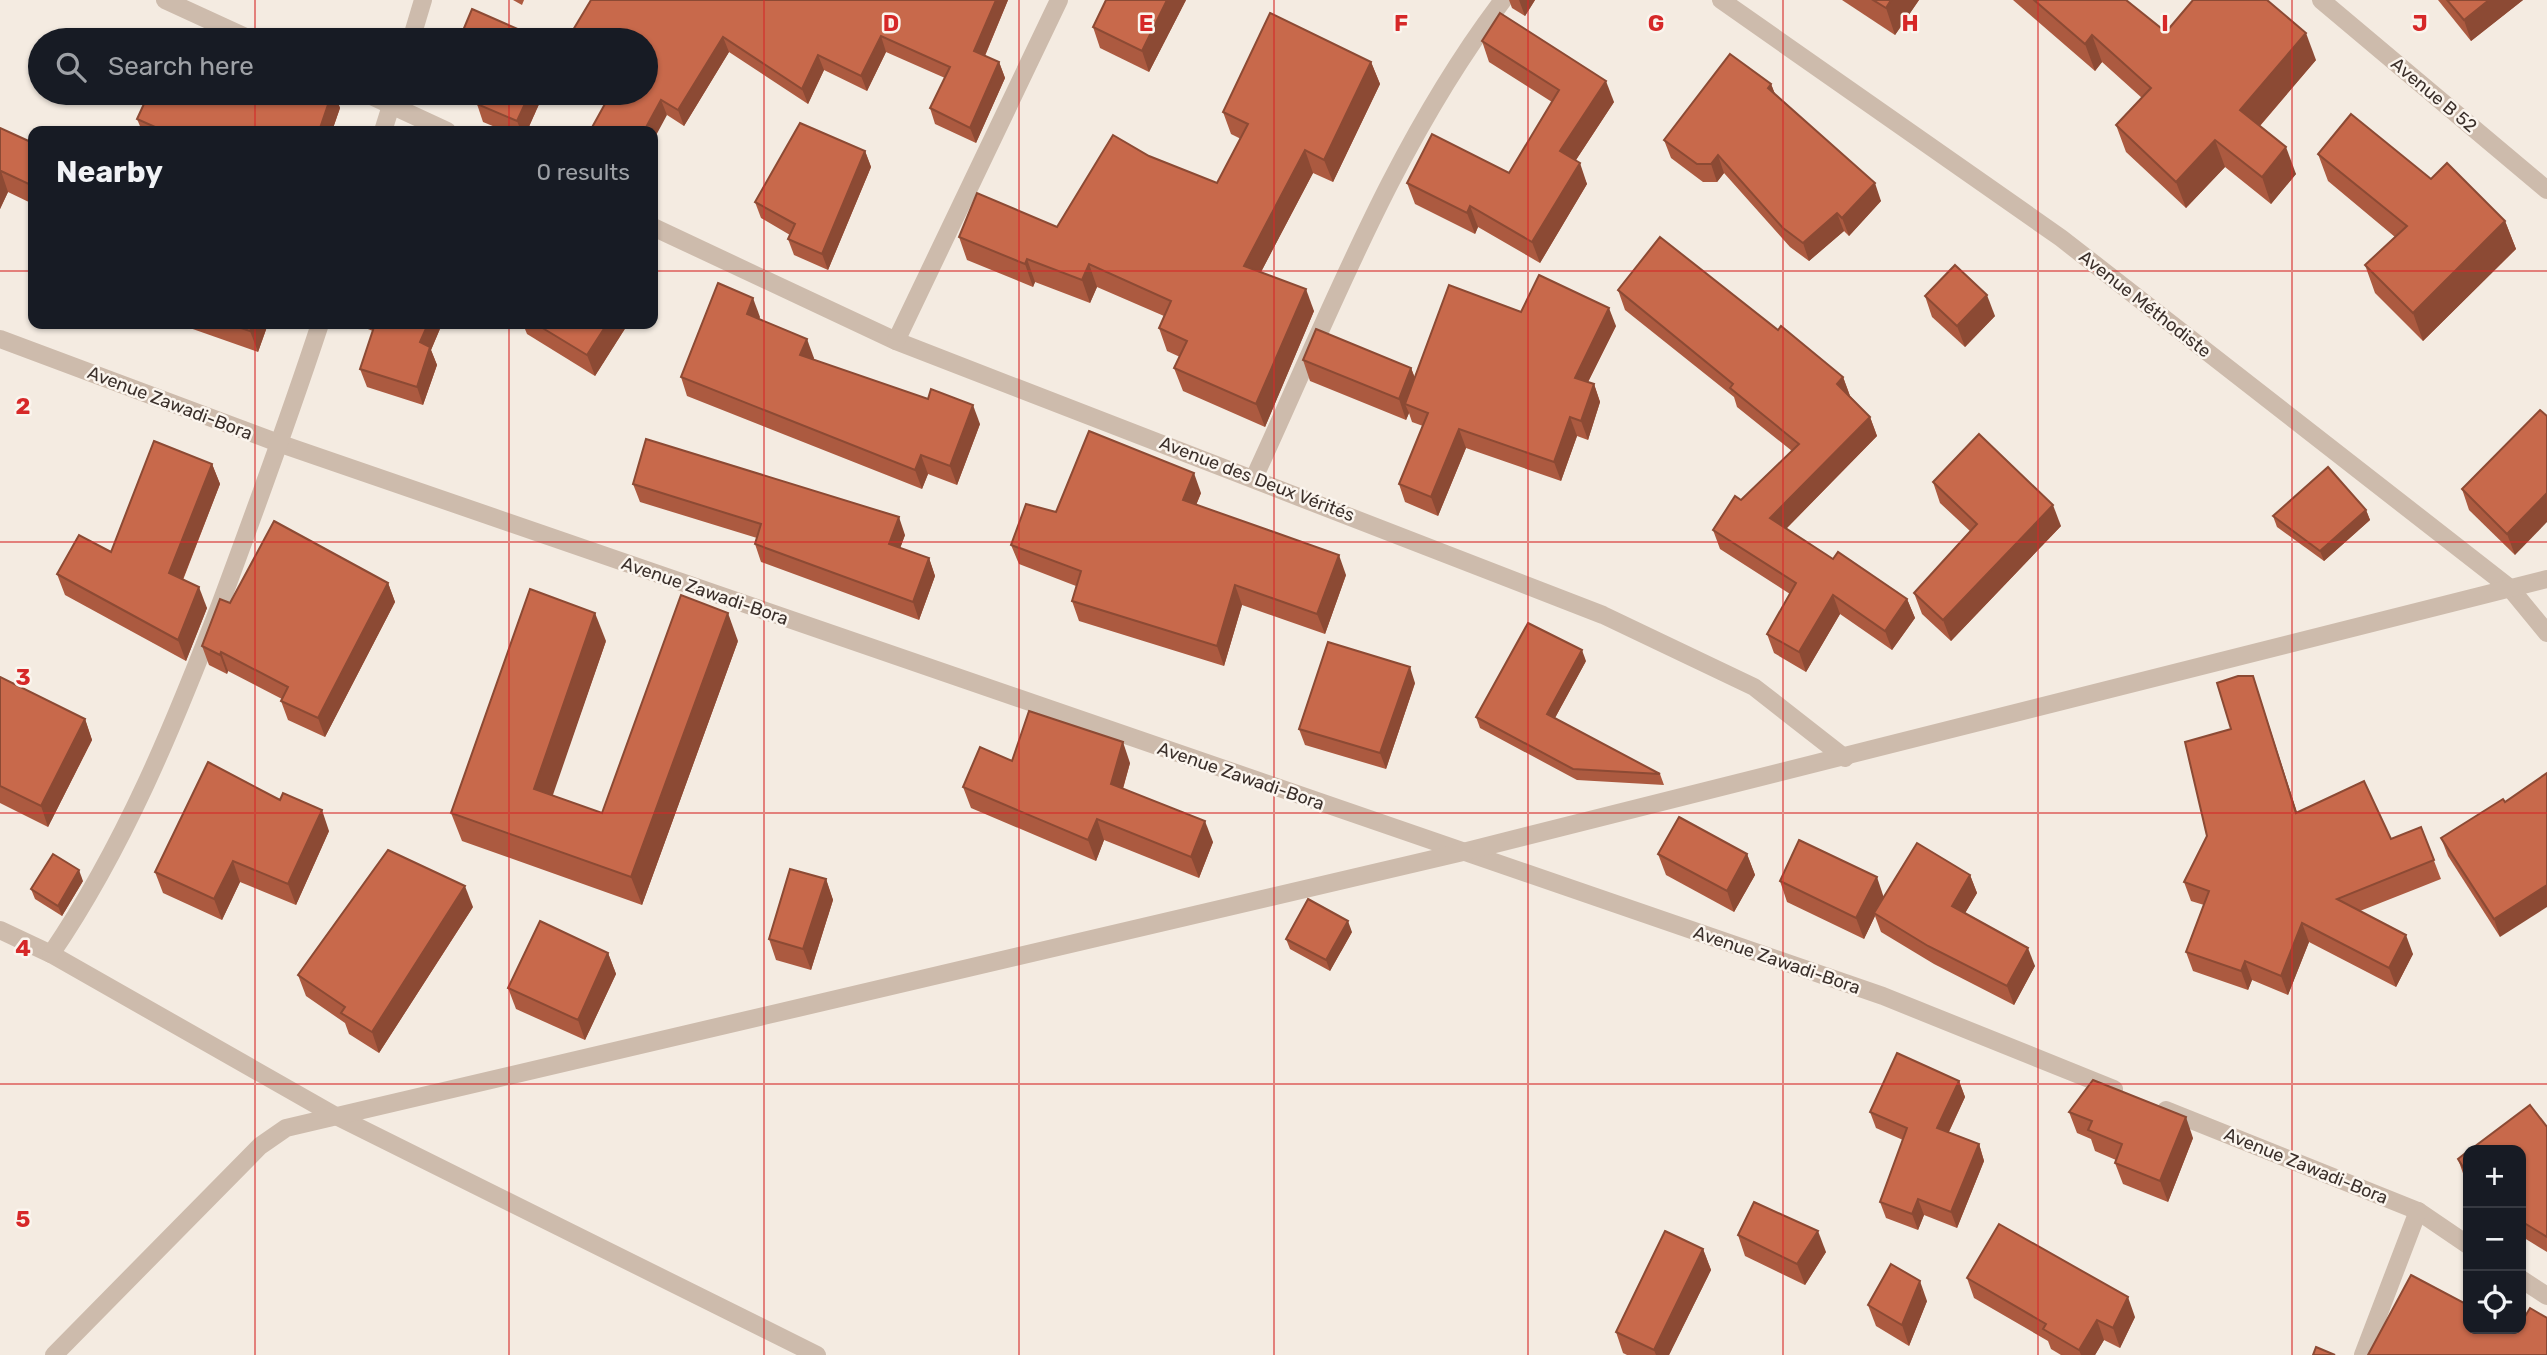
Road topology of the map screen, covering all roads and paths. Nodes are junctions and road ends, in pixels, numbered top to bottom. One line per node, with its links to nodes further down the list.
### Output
1 (165, 0): 7 (street)
2 (423, 0): 8 (street)
3 (1059, 0): 17 (street)
4 (1503, 0): 19 (street)
5 (1721, 0): 21 (street, Avenue Méthodiste)
6 (2320, 0): 13 (street, Avenue B 52)
7 (226, 28)
8 (415, 28)
9 (392, 105): 11 (street)
10 (404, 105): 12 (street)
11 (385, 126)
12 (439, 126)
13 (2547, 190)
14 (658, 229): 17 (street, Avenue des Deux Vérités)
15 (318, 329): 18 (street)
16 (0, 339): 18 (street, Avenue Zawadi-Bora)
17 (896, 341): 19 (street, Avenue des Deux Vérités)
18 (281, 444): 24 (street, Avenue Zawadi-Bora); 26 (street)
19 (1254, 478): 23 (street, Avenue des Deux Vérités)
20 (2547, 579): 21 (street)
21 (2510, 588): 22 (street, Avenue Méthodiste); 23 (street)
22 (2547, 633)
23 (1845, 758): 24 (street)
24 (1463, 852): 27 (street, Avenue Zawadi-Bora); 29 (street)
25 (0, 930): 26 (street)
26 (51, 954): 29 (street)
27 (2125, 1093)
28 (2151, 1104): 30 (street, Avenue Zawadi-Bora)
29 (334, 1115): 34 (street); 35 (street)
30 (2418, 1211): 31 (street, Avenue Zawadi-Bora); 36 (street)
31 (2463, 1242)
32 (2526, 1282): 33 (street)
33 (2547, 1296)
34 (54, 1355)
35 (817, 1355)
36 (2363, 1355)

